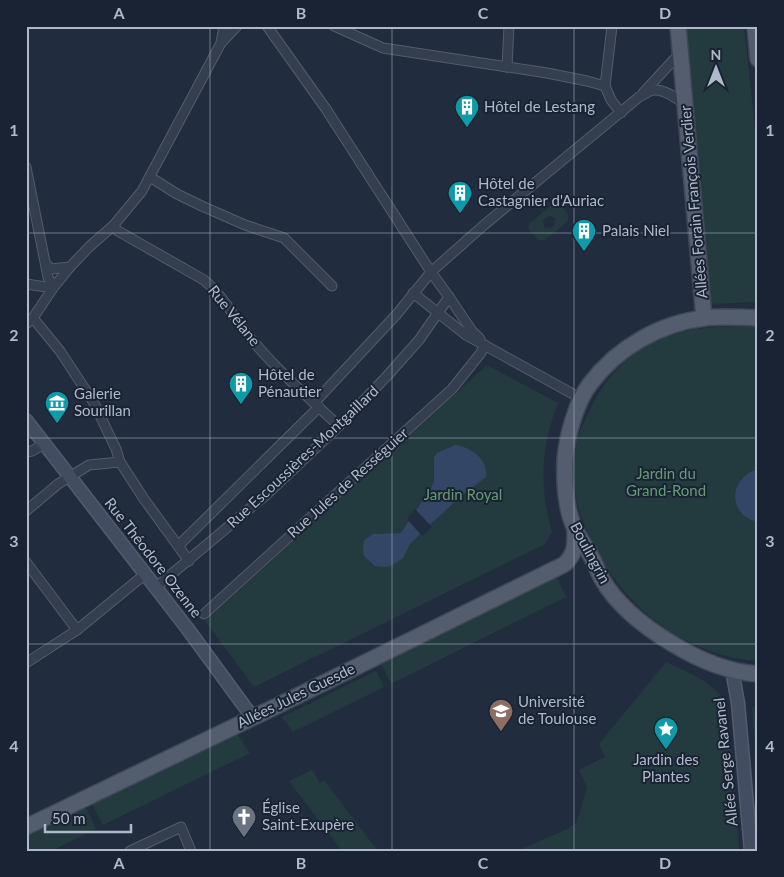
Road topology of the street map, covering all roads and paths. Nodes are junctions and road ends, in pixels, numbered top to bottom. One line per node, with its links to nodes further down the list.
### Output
1 (224, 26): 9 (street)
2 (237, 26): 9 (street)
3 (267, 26): 23 (street)
4 (334, 26): 12 (street)
5 (509, 26): 12 (street)
6 (612, 26): 13 (street)
7 (678, 26): 10 (main road, Allées Forain François Verdier)
8 (755, 26): 11 (main road)
9 (221, 43): 18 (street)
10 (680, 53): 14 (street); 15 (main road, Allées Forain François Verdier)
11 (758, 59)
12 (507, 67): 13 (street)
13 (605, 86): 16 (street)
14 (639, 97): 15 (street); 16 (street)
15 (686, 106): 30 (main road, Allées Forain François Verdier)
16 (621, 113): 23 (street)
17 (26, 166): 19 (street)
18 (150, 177): 20 (street); 25 (street)
19 (31, 214): 21 (street)
20 (113, 226): 22 (street); 35 (street, Rue Vélane)
21 (46, 264): 22 (street); 26 (street)
22 (70, 267): 26 (street)
23 (431, 272): 27 (street); 28 (street)
24 (26, 284): 26 (street)
25 (332, 286)
26 (53, 288): 32 (street)
27 (414, 292): 29 (street); 35 (street)
28 (449, 297): 29 (street, Rue Escoussières-Montgaillard); 33 (street)
29 (437, 313): 33 (street); 37 (street, Rue Escoussières-Montgaillard)
30 (704, 318): 31 (main road, Boulingrin); 34 (main road, Boulingrin)
31 (758, 318)
32 (30, 321): 40 (street)
33 (485, 345): 34 (street); 51 (street, Rue Jules de Rességuier)
34 (582, 399): 43 (main road, Boulingrin)
35 (316, 405): 37 (street, Rue Vélane); 44 (street)
36 (26, 420): 38 (street, Rue Théodore Ozenne)
37 (339, 426): 45 (street, Rue Escoussières-Montgaillard)
38 (44, 444): 39 (street); 41 (street, Rue Théodore Ozenne)
39 (26, 452)
40 (120, 462): 41 (street); 44 (street)
41 (69, 476): 42 (street); 48 (street, Rue Théodore Ozenne)
42 (26, 511)
43 (575, 530): 47 (main road); 49 (main road, Boulingrin)
44 (178, 546): 45 (street)
45 (190, 561): 50 (street, Rue Escoussières-Montgaillard)
46 (26, 562): 52 (street)
47 (565, 564): 49 (main road); 56 (main road, Allées Jules Guesde)
48 (144, 575): 50 (street, Rue Théodore Ozenne); 52 (street)
49 (601, 577): 54 (main road, Boulingrin)
50 (156, 588): 56 (street, Rue Théodore Ozenne)
51 (204, 614)
52 (77, 630): 53 (street)
53 (26, 663)
54 (732, 670): 55 (main road, Boulingrin); 60 (street, Allée Serge Ravanel)
55 (758, 674)
56 (253, 718): 57 (main road, Allées Jules Guesde)
57 (26, 827)
58 (130, 851): 59 (street)
59 (191, 851)
60 (751, 851)

